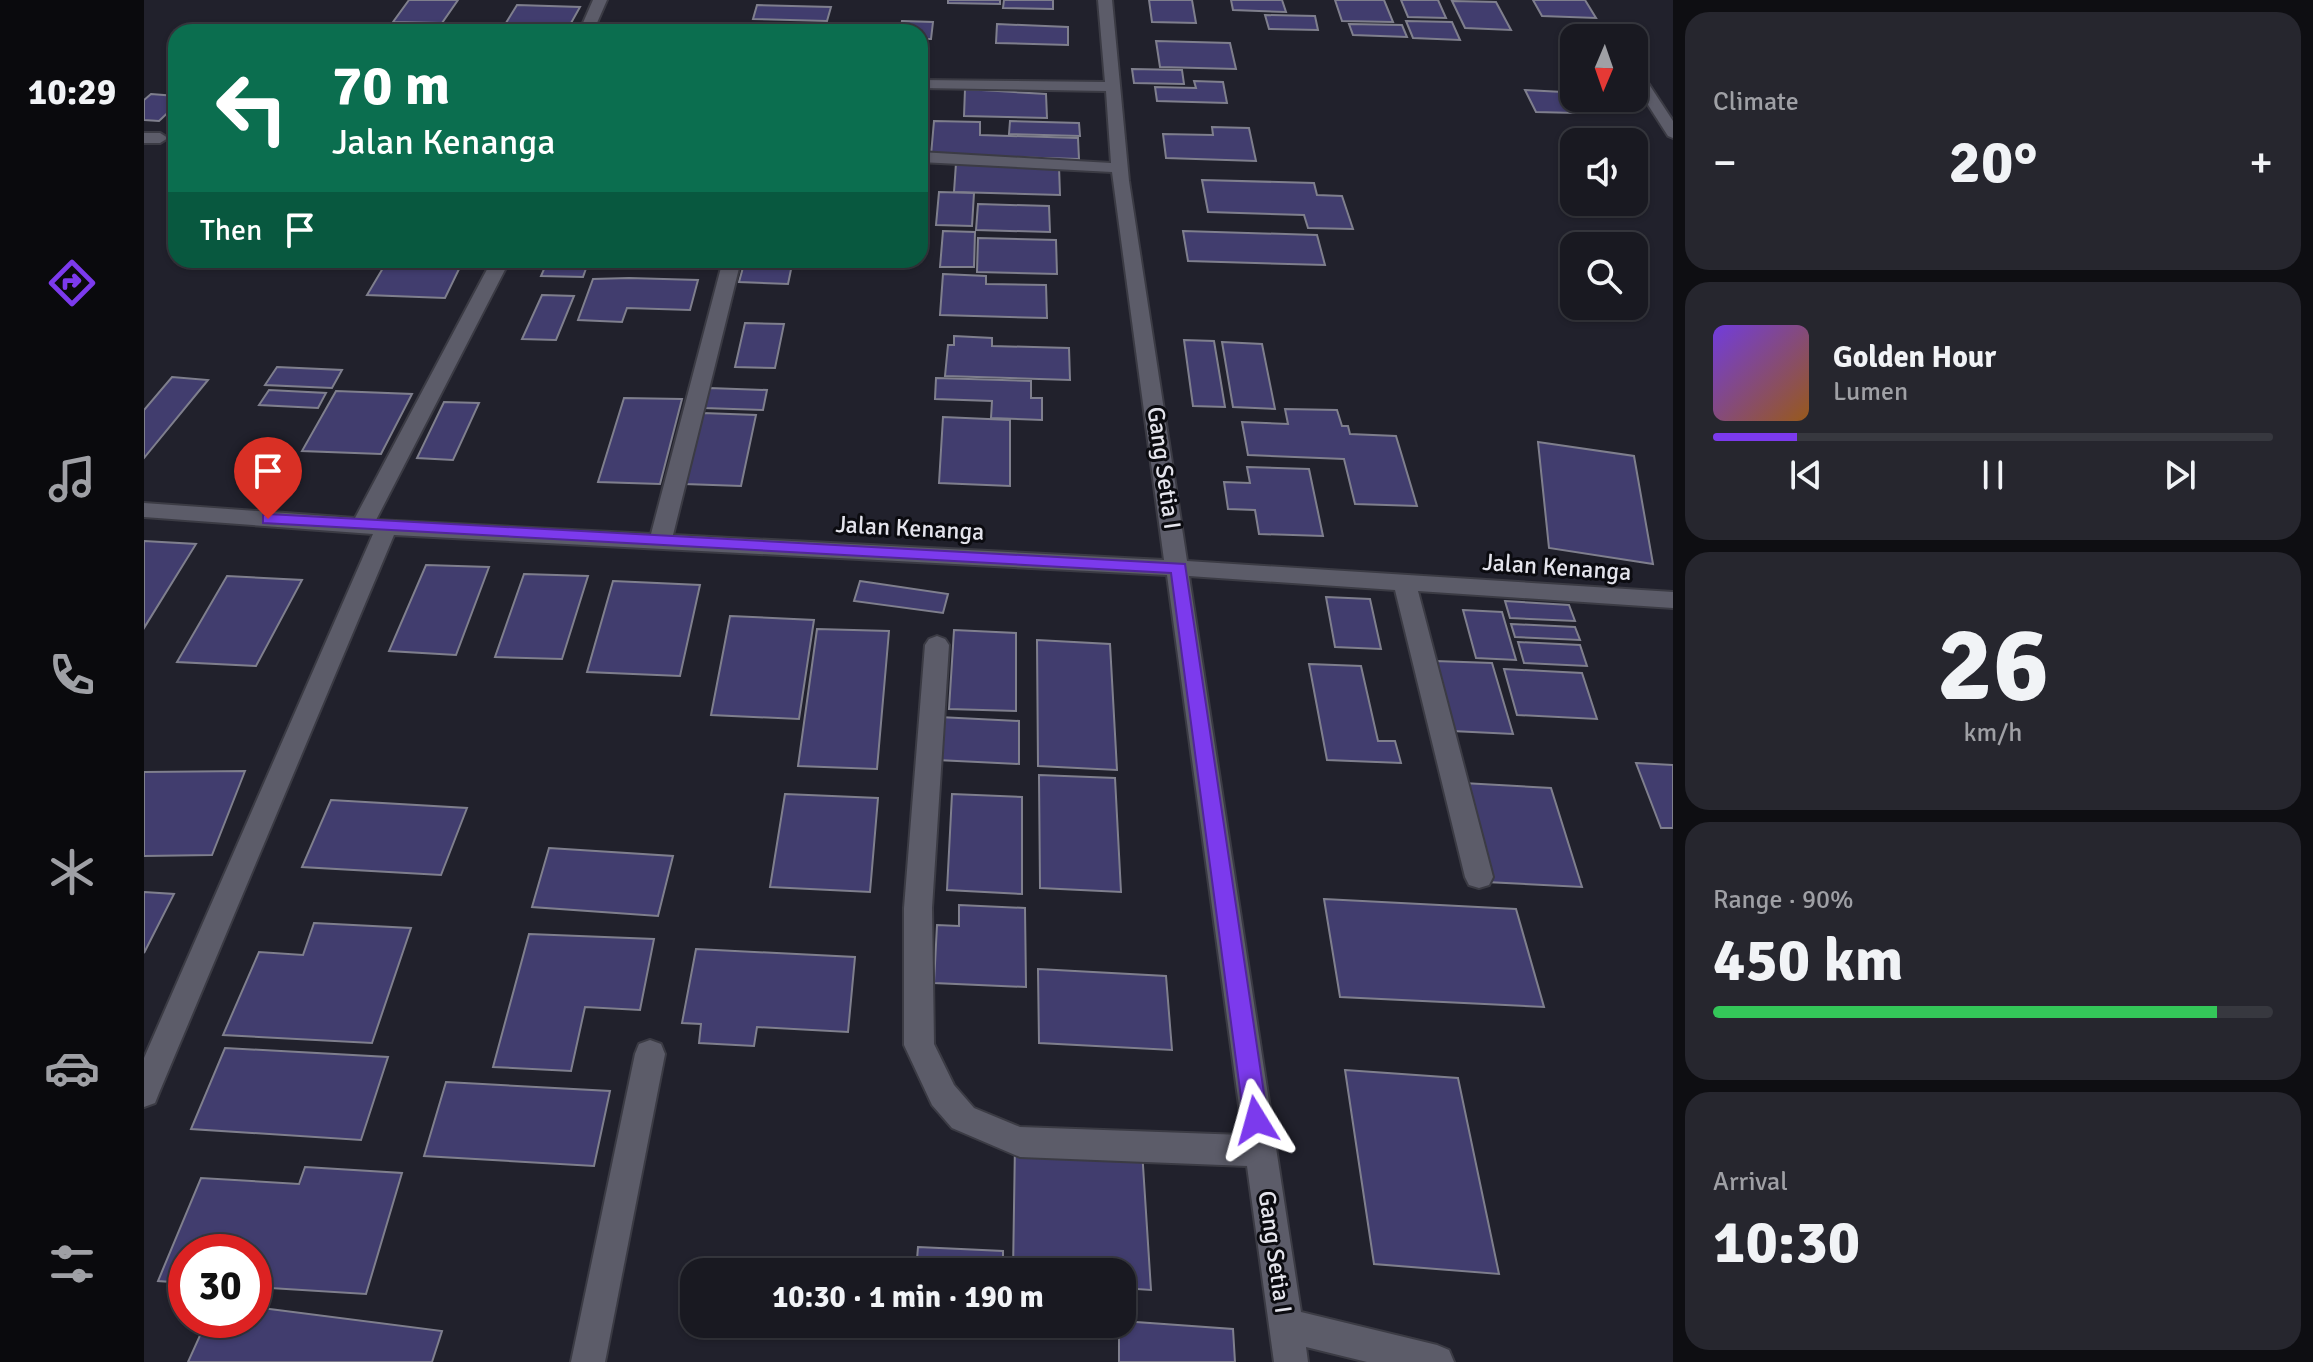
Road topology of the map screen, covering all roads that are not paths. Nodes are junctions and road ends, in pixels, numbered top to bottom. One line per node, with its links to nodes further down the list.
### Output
1 (600, 0): 3 (street)
2 (1105, 0): 5 (street, Gang Setia I)
3 (590, 24)
4 (928, 84): 5 (street)
5 (1115, 87): 9 (street, Gang Setia I)
6 (1648, 94): 7 (street)
7 (1673, 133)
8 (928, 157): 9 (street)
9 (1120, 168): 15 (street, Gang Setia I)
10 (497, 268): 13 (street)
11 (730, 268): 14 (street)
12 (144, 510): 13 (street, Jalan Kenanga)
13 (374, 527): 14 (street, Jalan Kenanga); 21 (street)
14 (660, 542): 15 (street, Jalan Kenanga)
15 (1179, 568): 16 (street, Jalan Kenanga); 22 (street, Gang Setia I)
16 (1405, 583): 17 (street, Jalan Kenanga); 19 (street)
17 (1673, 600)
18 (937, 645): 22 (street)
19 (1479, 877)
20 (650, 1054): 24 (street)
21 (144, 1093)
22 (1260, 1151): 23 (street, Gang Setia I)
23 (1286, 1325): 25 (street, Gang Setia I); 26 (street)
24 (588, 1362)
25 (1291, 1362)
26 (1437, 1362)

